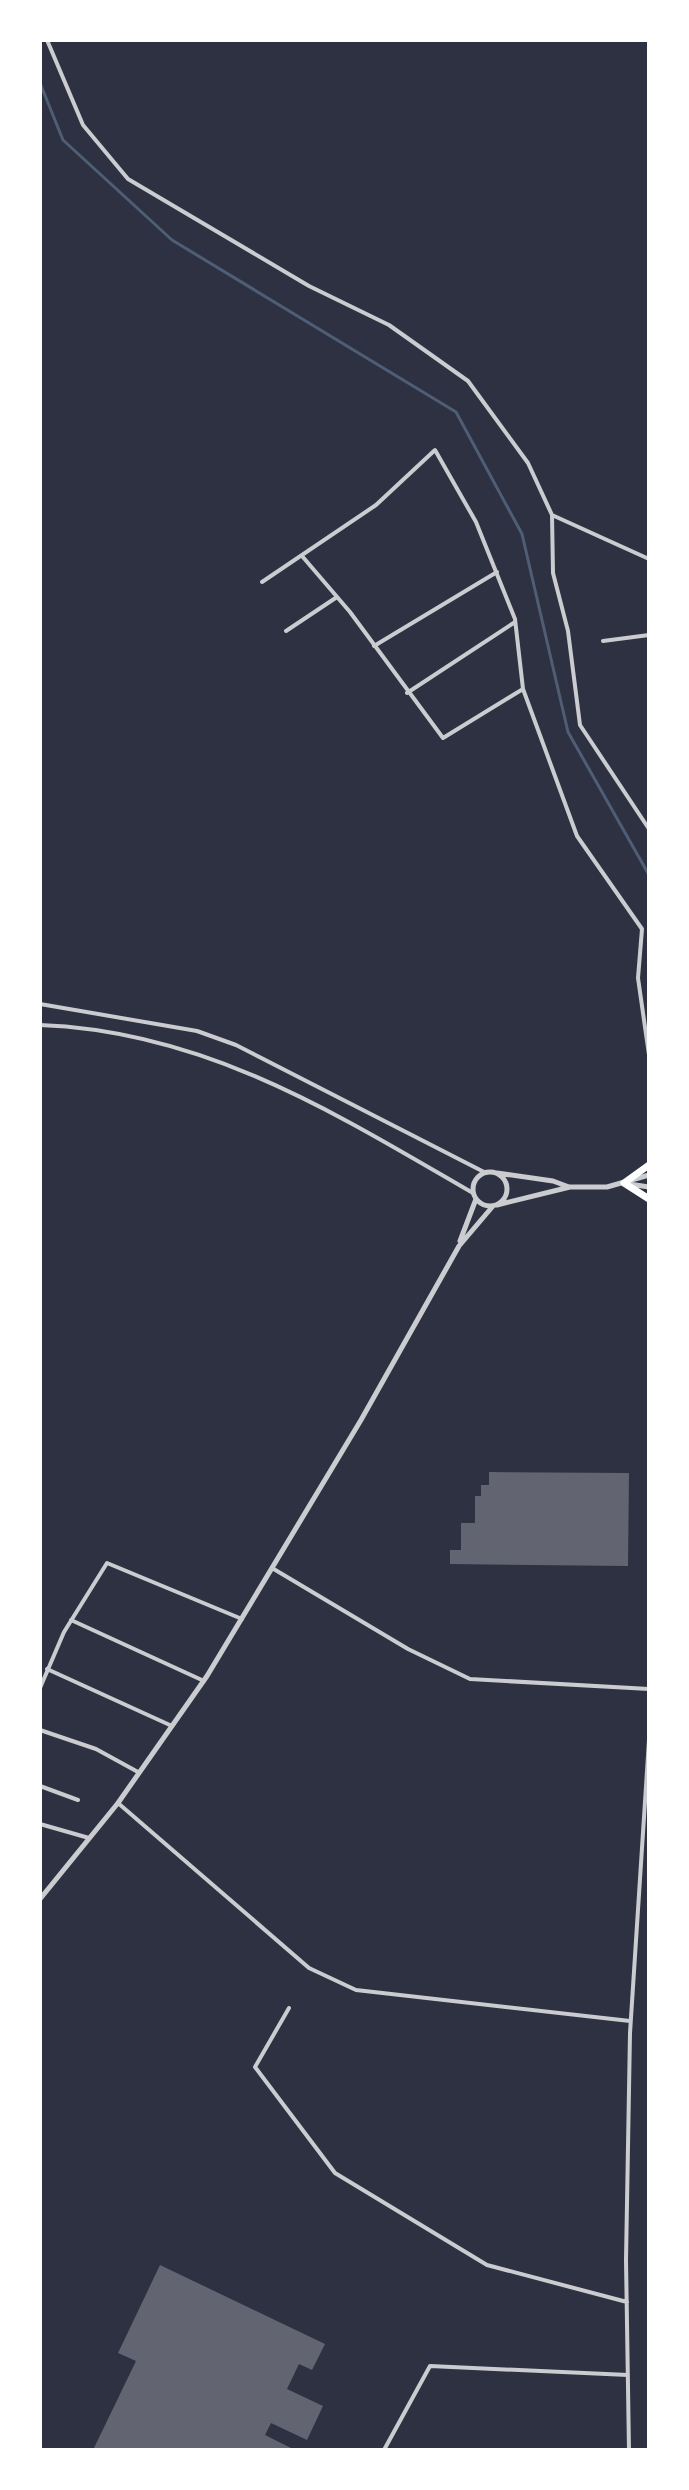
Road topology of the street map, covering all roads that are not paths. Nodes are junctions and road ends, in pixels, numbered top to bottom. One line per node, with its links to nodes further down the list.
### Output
1 (47, 40): 2 (street)
2 (552, 515): 4 (street); 15 (street)
3 (302, 556): 5 (street); 6 (street); 7 (street)
4 (649, 559)
5 (497, 572): 8 (street); 12 (street)
6 (262, 582)
7 (337, 597): 9 (street); 12 (street)
8 (516, 621): 13 (street); 14 (street)
9 (286, 631)
10 (649, 635): 11 (street)
11 (603, 641)
12 (374, 646): 14 (street)
13 (523, 689): 14 (street); 18 (street)
14 (407, 693)
15 (649, 829)
16 (40, 1004): 20 (street)
17 (40, 1025): 26 (street)
18 (649, 1055)
19 (649, 1165): 23 (highway)
20 (486, 1173): 21 (street); 26 (street)
21 (495, 1173): 24 (street); 28 (street)
22 (649, 1175): 23 (street)
23 (624, 1183): 24 (street); 25 (street); 27 (highway)
24 (570, 1187): 28 (street)
25 (649, 1187)
26 (475, 1196): 28 (street); 29 (street)
27 (649, 1199)
28 (495, 1205): 29 (street)
29 (459, 1246): 30 (street)
30 (272, 1568): 31 (street); 36 (street)
31 (242, 1619): 32 (street); 34 (street)
32 (71, 1620): 33 (street); 34 (street)
33 (47, 1669): 35 (street); 37 (street)
34 (204, 1681): 37 (street)
35 (40, 1688)
36 (649, 1689)
37 (172, 1726): 40 (street)
38 (40, 1730): 40 (street)
39 (649, 1740): 48 (street)
40 (138, 1772): 43 (street)
41 (40, 1786): 42 (street)
42 (78, 1800)
43 (118, 1803): 45 (street); 48 (street)
44 (40, 1824): 45 (street)
45 (89, 1838): 46 (street)
46 (40, 1899)
47 (289, 2008): 49 (street)
48 (630, 2021): 49 (street)
49 (627, 2302): 50 (street)
50 (628, 2375): 51 (street); 52 (street)
51 (384, 2450)
52 (629, 2450)

